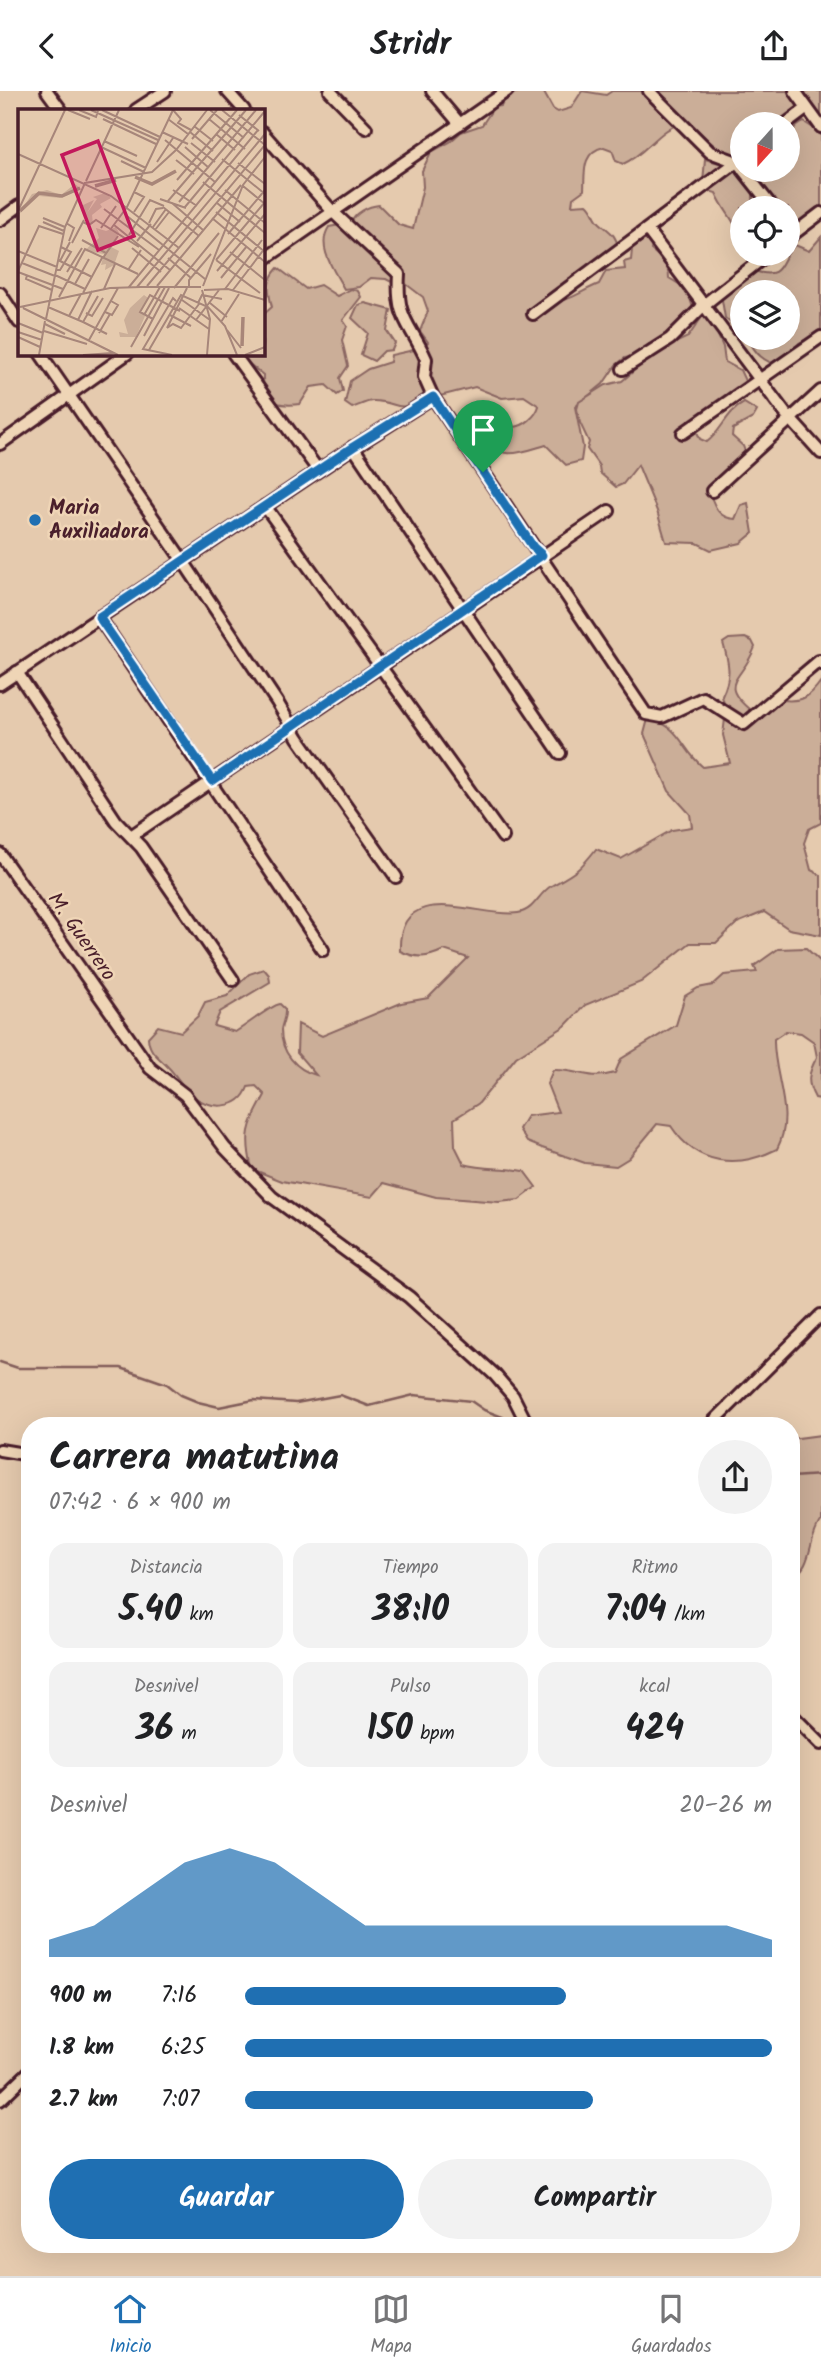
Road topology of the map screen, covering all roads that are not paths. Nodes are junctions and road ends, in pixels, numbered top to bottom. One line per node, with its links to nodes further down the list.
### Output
1 (47, 91): 9 (street)
2 (166, 91): 10 (street)
3 (227, 91): 11 (street)
4 (330, 91): 16 (street)
5 (432, 91): 14 (street)
6 (508, 91): 14 (street)
7 (649, 91): 18 (street)
8 (795, 91): 12 (street)
9 (60, 109)
10 (138, 109)
11 (243, 109)
12 (806, 109): 13 (street); 15 (street)
13 (800, 114)
14 (460, 124): 21 (street)
15 (821, 127)
16 (366, 128)
17 (264, 134): 21 (street)
18 (730, 160)
19 (730, 173): 25 (street)
20 (18, 207): 23 (street)
21 (333, 212): 26 (street); 40 (street)
22 (821, 213): 24 (street)
23 (0, 220)
24 (800, 226)
25 (648, 231): 29 (street); 30 (street)
26 (264, 260)
27 (753, 266): 29 (street)
28 (0, 293): 31 (street)
29 (705, 304): 36 (street); 37 (street)
30 (533, 314)
31 (18, 320)
32 (821, 337): 37 (street)
33 (41, 355): 39 (street)
34 (125, 355): 39 (street)
35 (234, 355): 46 (street)
36 (623, 369)
37 (762, 379): 41 (street); 42 (street)
38 (821, 391): 41 (street)
39 (68, 395): 43 (street); 51 (street)
40 (433, 397): 44 (street); 50 (street)
41 (790, 418): 45 (street); 47 (street)
42 (683, 433)
43 (0, 444)
44 (353, 447): 46 (street); 52 (street)
45 (821, 453)
46 (318, 470): 48 (street)
47 (712, 491)
48 (265, 506): 51 (street); 55 (street)
49 (609, 511): 50 (street)
50 (542, 555): 52 (street); 54 (street)
51 (183, 561): 53 (street); 58 (street)
52 (463, 609): 55 (street); 59 (street)
53 (99, 617): 56 (street); 60 (street)
54 (820, 661)
55 (380, 666): 58 (street); 62 (street)
56 (17, 672): 57 (street); 61 (street)
57 (0, 684)
58 (291, 727): 60 (street); 66 (street)
59 (560, 753)
60 (212, 781): 61 (street); 67 (street)
61 (131, 836): 68 (street)
62 (503, 837)
63 (0, 854): 64 (street, M. Guerrero)
64 (9, 867): 65 (street); 70 (street, M. Guerrero)
65 (0, 875)
66 (396, 877)
67 (323, 950)
68 (233, 979)
69 (821, 1315): 71 (street)
70 (524, 1417)
71 (718, 1417)
72 (0, 1450): 73 (street)
73 (21, 1454)
74 (800, 1723): 75 (street)
75 (821, 1744)
76 (21, 2080): 77 (street)
77 (0, 2100)

